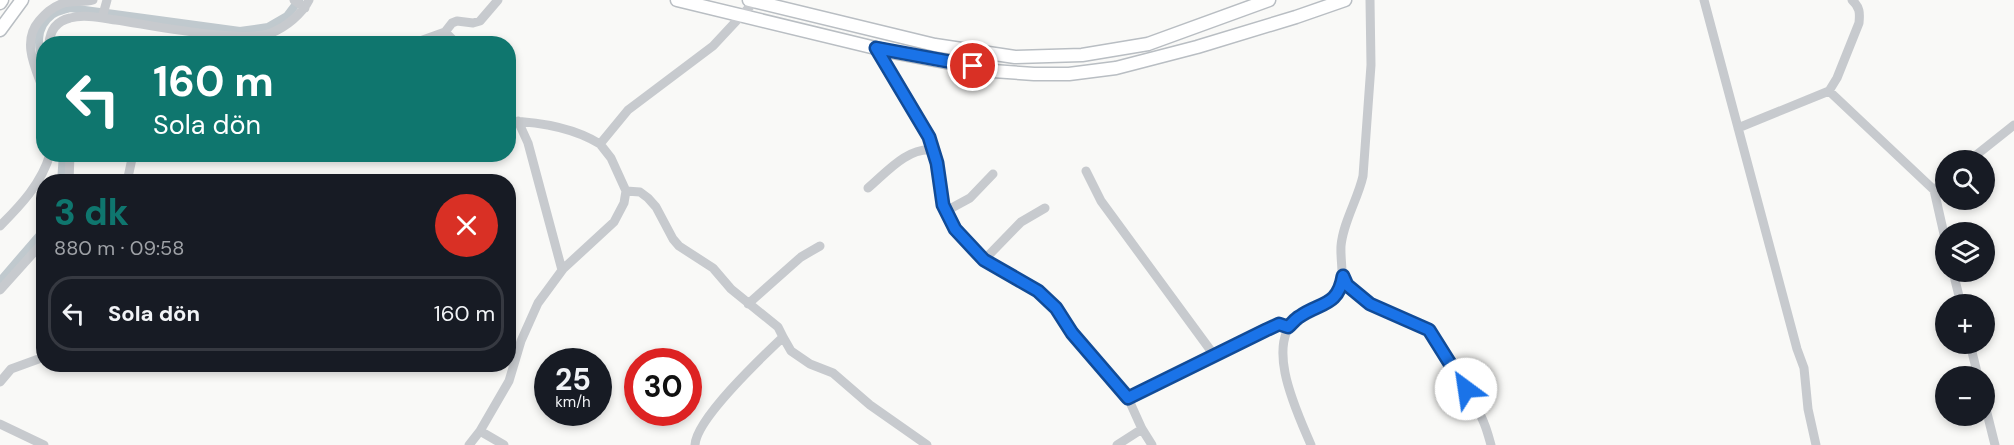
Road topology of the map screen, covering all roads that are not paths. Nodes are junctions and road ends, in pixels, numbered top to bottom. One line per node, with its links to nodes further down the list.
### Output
1 (22, 0): 15 (main road)
2 (93, 0): 21 (street)
3 (498, 0): 16 (street)
4 (677, 0): 14 (main road)
5 (1269, 0): 11 (main road)
6 (1345, 0): 20 (main road)
7 (1371, 0): 44 (street)
8 (1704, 0): 26 (street)
9 (1852, 0): 22 (street)
10 (752, 1): 11 (main road); 14 (street)
11 (775, 2)
12 (301, 3): 13 (street)
13 (103, 10): 17 (street)
14 (743, 15): 20 (main road); 27 (street)
15 (0, 30)
16 (445, 32): 18 (street); 19 (street)
17 (50, 36)
18 (434, 36)
19 (449, 36)
20 (876, 48): 28 (street)
21 (36, 67)
22 (1829, 91): 26 (street); 35 (street)
23 (516, 122): 27 (street)
24 (516, 125): 43 (street)
25 (2014, 125): 29 (street)
26 (1738, 128): 68 (street)
27 (600, 144): 34 (street)
28 (933, 150): 33 (street); 37 (street)
29 (1983, 150)
30 (1086, 171): 49 (street)
31 (993, 174): 37 (street)
32 (36, 182): 39 (street)
33 (868, 188)
34 (626, 190): 43 (street); 46 (street)
35 (1934, 190): 38 (street)
36 (1045, 208): 42 (street)
37 (946, 211): 42 (street)
38 (1941, 222)
39 (0, 226)
40 (820, 246): 46 (street)
41 (36, 250): 45 (street)
42 (984, 260): 54 (street)
43 (562, 270): 50 (street)
44 (1343, 276): 47 (street); 67 (street)
45 (0, 290)
46 (748, 304): 48 (street)
47 (1288, 327): 49 (street); 66 (street)
48 (783, 337): 62 (street); 63 (street)
49 (1214, 355): 54 (street)
50 (516, 358)
51 (36, 360): 53 (street)
52 (512, 372): 58 (street)
53 (0, 382)
54 (1128, 398): 57 (street)
55 (0, 424): 59 (street)
56 (1990, 426): 69 (street)
57 (1142, 429): 64 (street); 65 (street)
58 (480, 431): 60 (street); 61 (street)
59 (44, 445)
60 (469, 445)
61 (504, 445)
62 (695, 445)
63 (927, 445)
64 (1117, 445)
65 (1152, 445)
66 (1311, 445)
67 (1491, 445)
68 (1816, 445)
69 (1995, 445)

